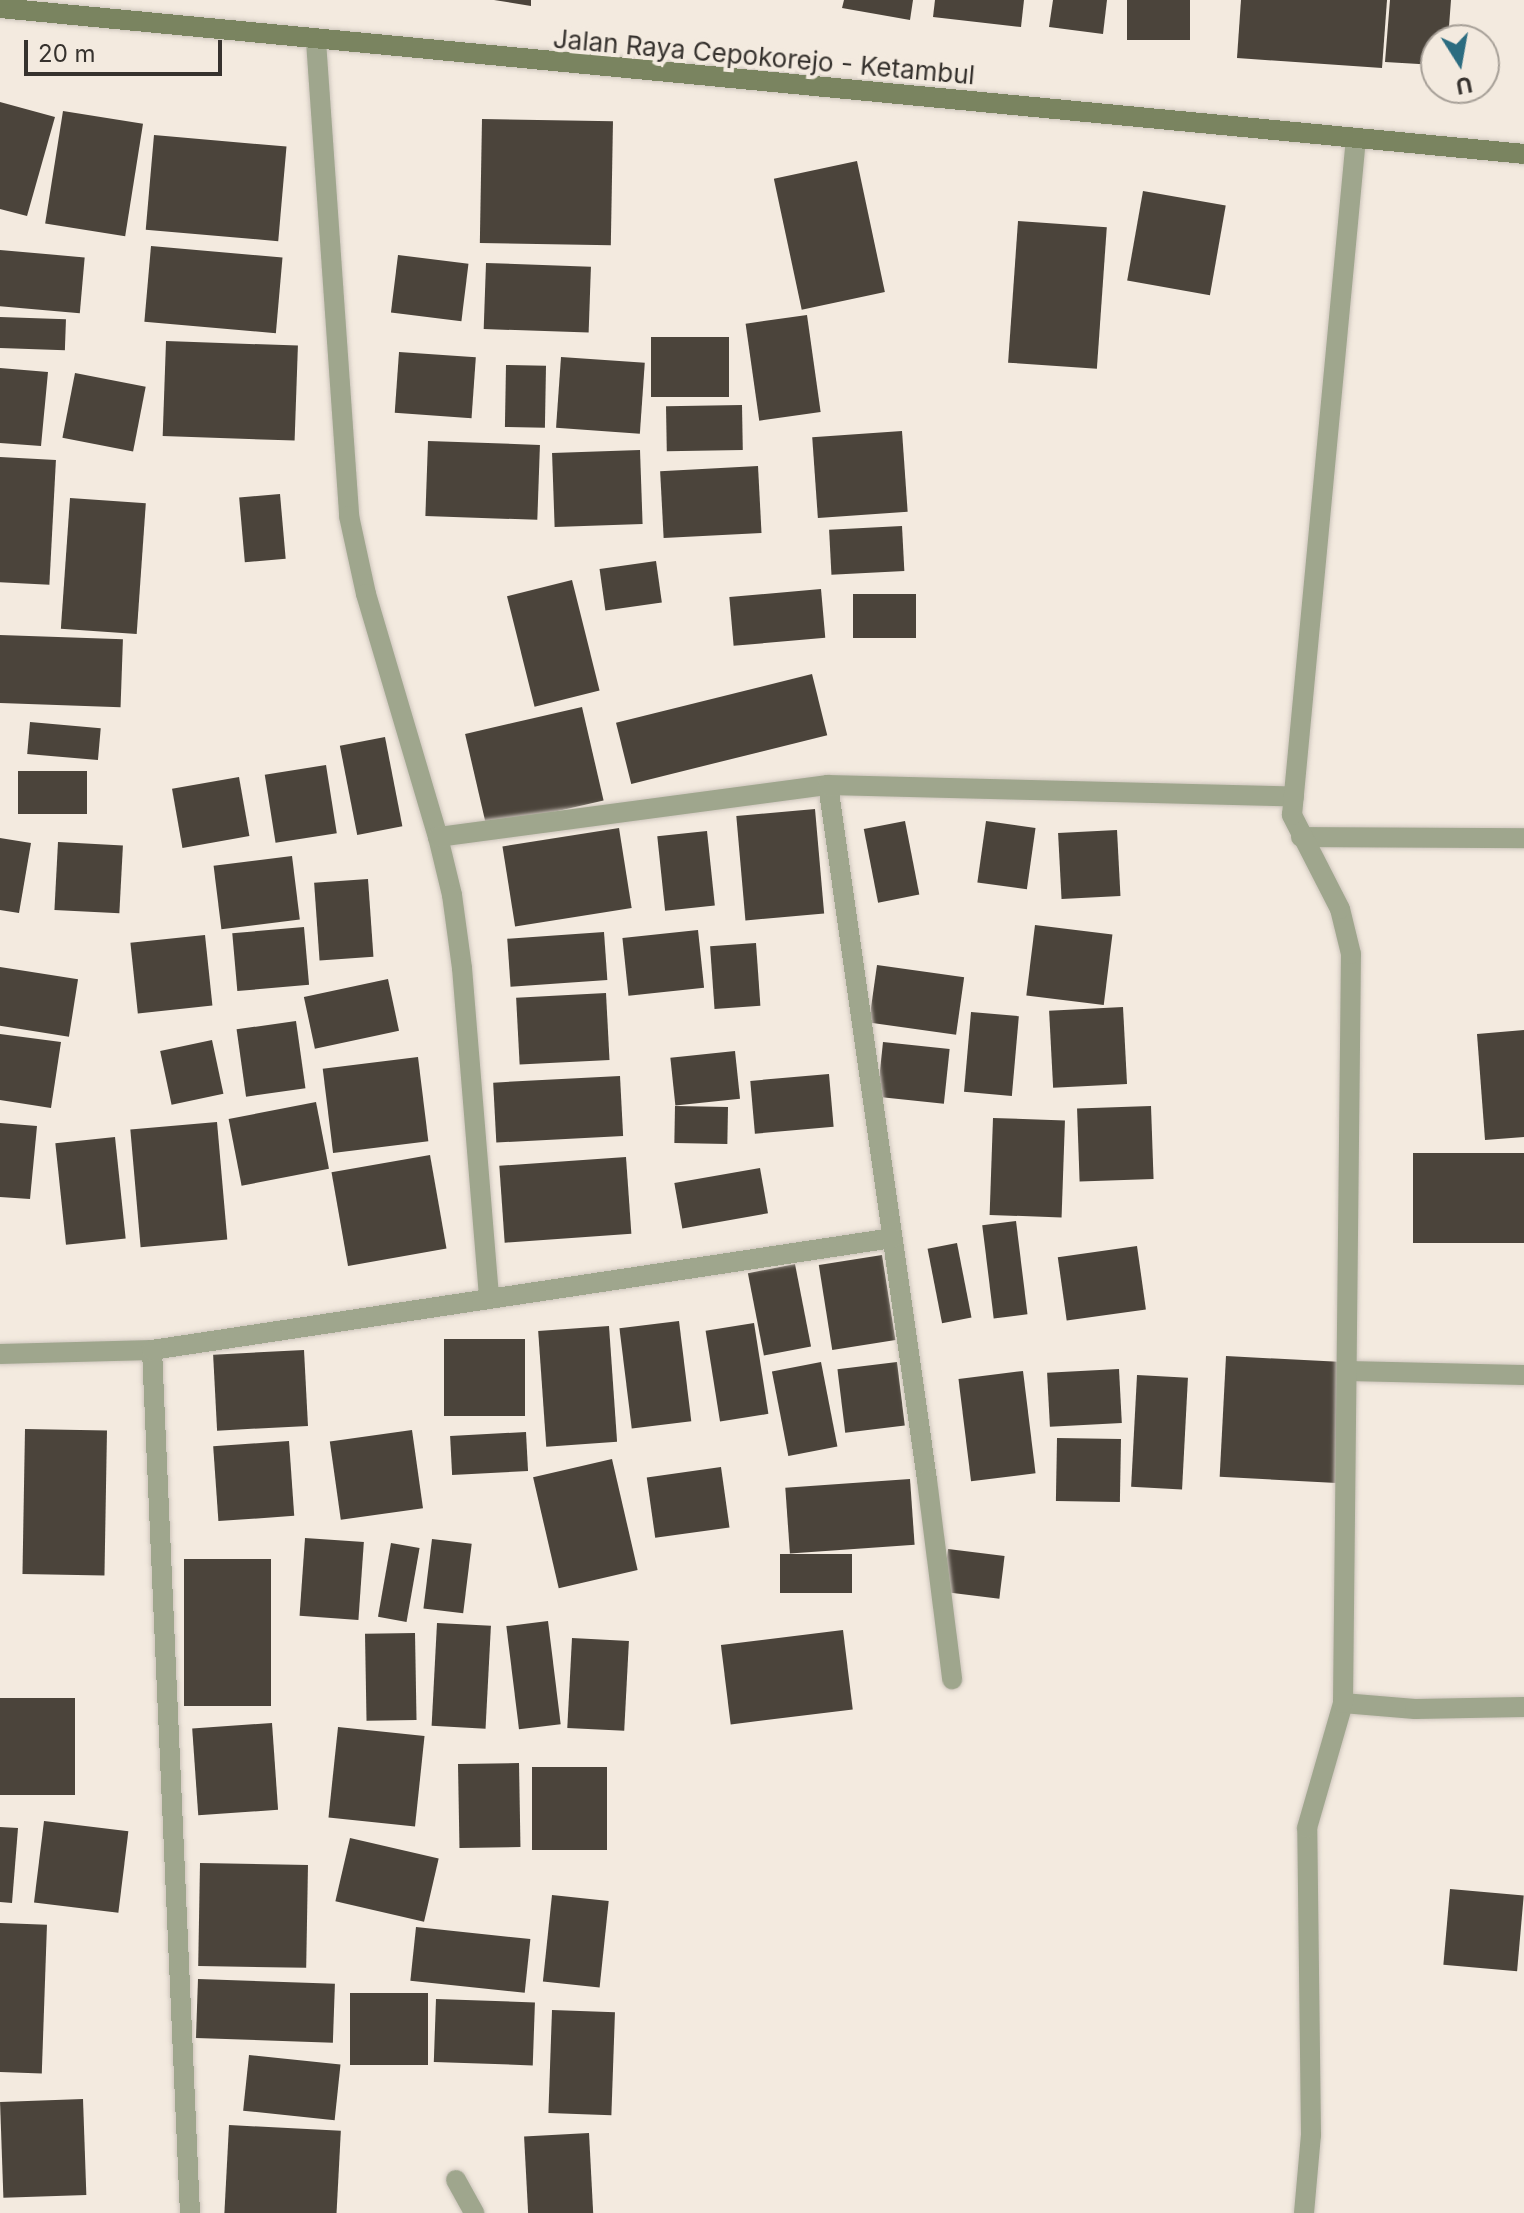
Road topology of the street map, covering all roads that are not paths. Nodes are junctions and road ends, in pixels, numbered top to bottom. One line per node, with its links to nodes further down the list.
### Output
1 (0, 8): 2 (street, Jalan Raya Cepokorejo - Ketambul)
2 (316, 41): 3 (street, Jalan Raya Cepokorejo - Ketambul); 7 (street)
3 (1356, 138): 4 (street, Jalan Raya Cepokorejo - Ketambul); 6 (street)
4 (1524, 154)
5 (828, 785): 6 (street); 7 (street); 10 (street)
6 (1294, 796): 8 (street)
7 (438, 837): 11 (street)
8 (1301, 837): 9 (street); 14 (street)
9 (1524, 838)
10 (893, 1238): 11 (street); 16 (street)
11 (489, 1298): 12 (street)
12 (152, 1350): 13 (street); 20 (street)
13 (0, 1354)
14 (1347, 1371): 15 (street); 17 (street)
15 (1524, 1375)
16 (952, 1679)
17 (1343, 1703): 18 (street); 22 (street)
18 (1524, 1707)
19 (456, 2180): 21 (street)
20 (190, 2213)
21 (474, 2213)
22 (1304, 2213)

